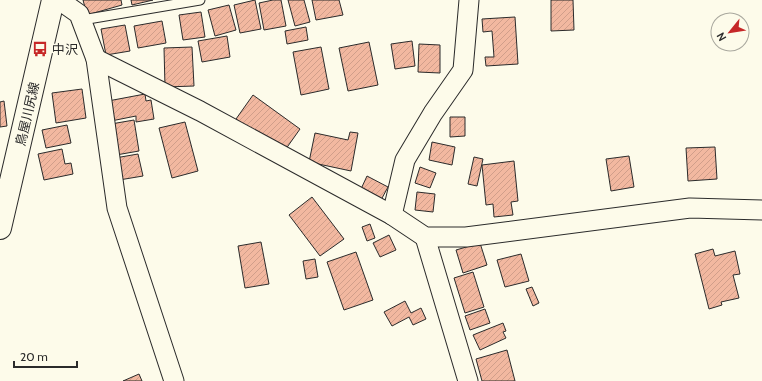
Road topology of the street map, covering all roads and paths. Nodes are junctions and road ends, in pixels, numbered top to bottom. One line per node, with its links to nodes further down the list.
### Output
1 (53, 0): 9 (main road, 鳥屋川尻線)
2 (59, 0): 5 (street)
3 (200, 0): 5 (lane)
4 (469, 0): 8 (street)
5 (82, 20): 6 (street)
6 (96, 60): 8 (street); 11 (street)
7 (762, 210): 10 (street)
8 (392, 215): 10 (street)
9 (0, 228)
10 (425, 237): 12 (street)
11 (174, 381)
12 (468, 381)

